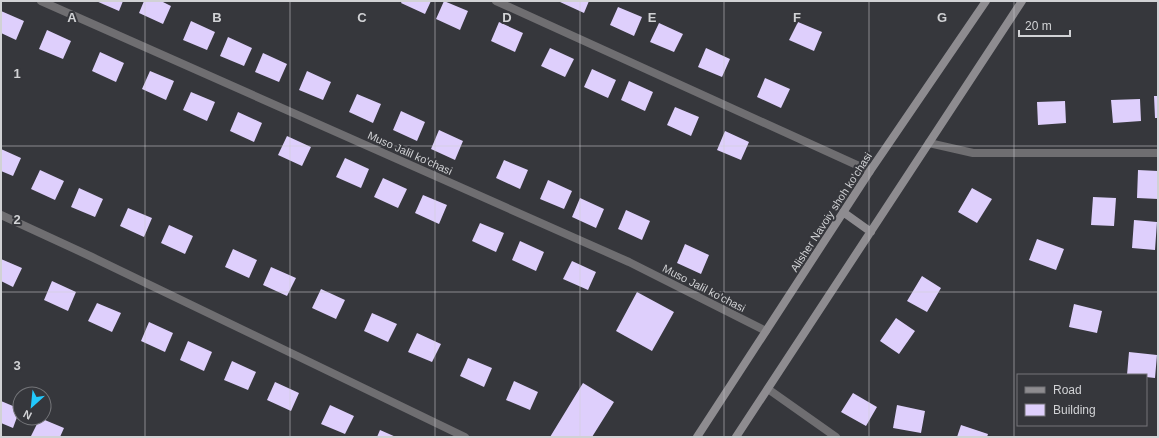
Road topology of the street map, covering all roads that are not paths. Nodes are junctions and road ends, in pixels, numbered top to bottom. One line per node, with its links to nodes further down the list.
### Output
1 (41, 1): 11 (street, Muso Jalil ko'chasi)
2 (496, 1): 7 (street)
3 (986, 1): 7 (main road, Alisher Navoiy shoh ko'chasi)
4 (1022, 1): 5 (main road)
5 (929, 143): 6 (street); 10 (main road)
6 (1158, 153)
7 (870, 171): 8 (main road, Alisher Navoiy shoh ko'chasi)
8 (843, 212): 10 (main road); 11 (main road, Alisher Navoiy shoh ko'chasi)
9 (1, 216): 13 (street)
10 (871, 232): 12 (main road)
11 (766, 331): 14 (main road, Alisher Navoiy shoh ko'chasi)
12 (768, 389): 15 (main road); 16 (street)
13 (465, 437)
14 (697, 437)
15 (736, 437)
16 (836, 437)

